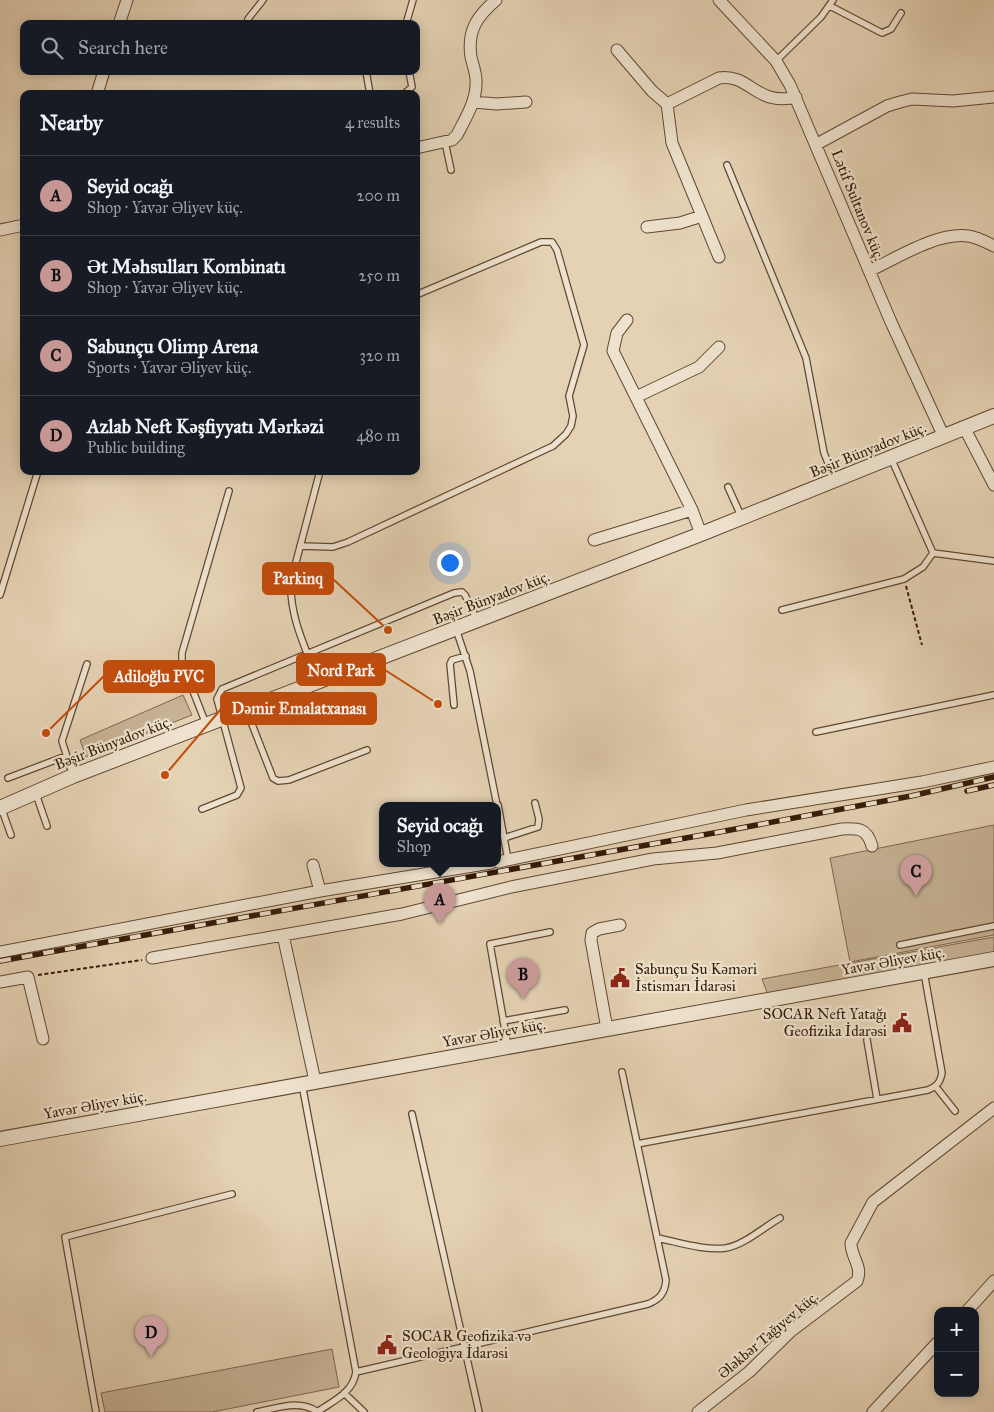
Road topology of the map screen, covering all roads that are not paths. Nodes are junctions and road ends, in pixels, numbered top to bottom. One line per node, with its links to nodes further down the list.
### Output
1 (127, 0): 8 (street)
2 (263, 0): 9 (lane)
3 (413, 0): 10 (lane)
4 (496, 0): 21 (street)
5 (719, 0): 12 (street, Lətif Sultanov küç.)
6 (831, 3): 7 (lane); 12 (lane)
7 (901, 13)
8 (120, 20)
9 (248, 20)
10 (407, 20)
11 (617, 50): 23 (street)
12 (776, 61): 19 (street, Lətif Sultanov küç.)
13 (103, 75): 16 (street)
14 (367, 75): 17 (lane)
15 (410, 75): 18 (lane)
16 (98, 90)
17 (369, 90)
18 (410, 90)
19 (796, 97): 23 (street); 25 (street, Lətif Sultanov küç.)
20 (994, 97): 25 (street)
21 (473, 102): 22 (street); 24 (street)
22 (526, 102)
23 (667, 104): 29 (street)
24 (445, 142): 26 (street); 28 (lane)
25 (817, 144): 35 (street, Lətif Sultanov küç.)
26 (420, 147)
27 (727, 165): 46 (lane)
28 (451, 170)
29 (702, 216): 31 (street); 34 (street)
30 (20, 227): 32 (street)
31 (647, 227)
32 (0, 230)
33 (994, 246): 35 (street)
34 (719, 257)
35 (869, 271): 42 (street, Lətif Sultanov küç.)
36 (420, 293): 54 (lane)
37 (627, 320): 39 (street)
38 (718, 346): 39 (street)
39 (636, 396): 50 (street)
40 (994, 416): 41 (street, Bəşir Bünyadov küç.)
41 (965, 429): 42 (street, Bəşir Bünyadov küç.); 47 (street)
42 (944, 437): 43 (street, Bəşir Bünyadov küç.)
43 (891, 458): 46 (street, Bəşir Bünyadov küç.); 55 (lane)
44 (37, 475): 57 (lane)
45 (319, 475): 54 (lane)
46 (835, 480): 51 (street, Bəşir Bünyadov küç.)
47 (994, 485)
48 (728, 487): 51 (lane)
49 (229, 491): 69 (lane)
50 (692, 510): 52 (street); 53 (street)
51 (742, 518): 52 (street, Bəşir Bünyadov küç.)
52 (701, 534): 59 (street, Bəşir Bünyadov küç.)
53 (594, 540)
54 (300, 546): 61 (lane)
55 (933, 553): 56 (lane); 58 (lane)
56 (994, 561)
57 (0, 595)
58 (782, 610)
59 (477, 621): 60 (street, Bəşir Bünyadov küç.); 61 (lane)
60 (456, 629): 62 (lane); 64 (street, Bəşir Bünyadov küç.)
61 (307, 652): 64 (lane); 68 (lane)
62 (466, 656): 66 (lane); 77 (lane)
63 (87, 664): 72 (lane)
64 (318, 682): 67 (street, Bəşir Bünyadov küç.)
65 (994, 695): 70 (lane)
66 (454, 705)
67 (246, 709): 68 (street, Bəşir Bünyadov küç.); 71 (lane)
68 (224, 718): 69 (street, Bəşir Bünyadov küç.); 80 (lane)
69 (206, 724): 74 (street, Bəşir Bünyadov küç.)
70 (816, 732)
71 (367, 750)
72 (66, 756): 74 (lane); 75 (lane)
73 (994, 767): 86 (street)
74 (72, 776): 76 (street, Bəşir Bünyadov küç.)
75 (8, 778)
76 (35, 792): 79 (street, Bəşir Bünyadov küç.); 82 (lane)
77 (497, 802)
78 (534, 803): 84 (lane)
79 (0, 807): 83 (lane)
80 (202, 810)
81 (501, 822): 84 (lane)
82 (47, 826)
83 (11, 836)
84 (504, 838): 86 (lane)
85 (872, 846): 93 (street)
86 (503, 861)
87 (313, 865): 89 (street)
88 (467, 867): 89 (street)
89 (320, 891): 95 (street)
90 (620, 926): 102 (street)
91 (994, 926): 94 (lane)
92 (550, 932): 101 (lane)
93 (283, 934): 96 (street); 107 (street)
94 (900, 945)
95 (0, 952)
96 (152, 958)
97 (994, 959): 98 (street, Yavər Əliyev küç.)
98 (924, 972): 102 (street, Yavər Əliyev küç.); 108 (lane)
99 (0, 982): 103 (street)
100 (565, 1010): 101 (lane)
101 (503, 1021): 105 (lane)
102 (607, 1029): 105 (street, Yavər Əliyev küç.)
103 (44, 1039)
104 (867, 1040): 109 (lane)
105 (508, 1047): 107 (street, Yavər Əliyev küç.)
106 (622, 1072): 114 (lane)
107 (309, 1083): 113 (street, Yavər Əliyev küç.); 122 (lane)
108 (936, 1086): 109 (lane); 111 (lane)
109 (878, 1099): 114 (lane)
110 (994, 1108): 129 (street, Ələkbər Tağıyev küç.)
111 (955, 1111)
112 (412, 1114): 121 (lane)
113 (0, 1139)
114 (637, 1144): 117 (lane)
115 (232, 1194): 124 (lane)
116 (780, 1218): 117 (lane)
117 (657, 1238): 121 (lane)
118 (994, 1281): 119 (street)
119 (971, 1307)
120 (934, 1346): 130 (street)
121 (465, 1348): 122 (lane); 128 (lane)
122 (356, 1372): 123 (lane)
123 (344, 1393): 126 (lane); 127 (lane)
124 (96, 1412)
125 (257, 1412): 126 (lane)
126 (317, 1412)
127 (364, 1412)
128 (479, 1412)
129 (698, 1412)
130 (873, 1412)

